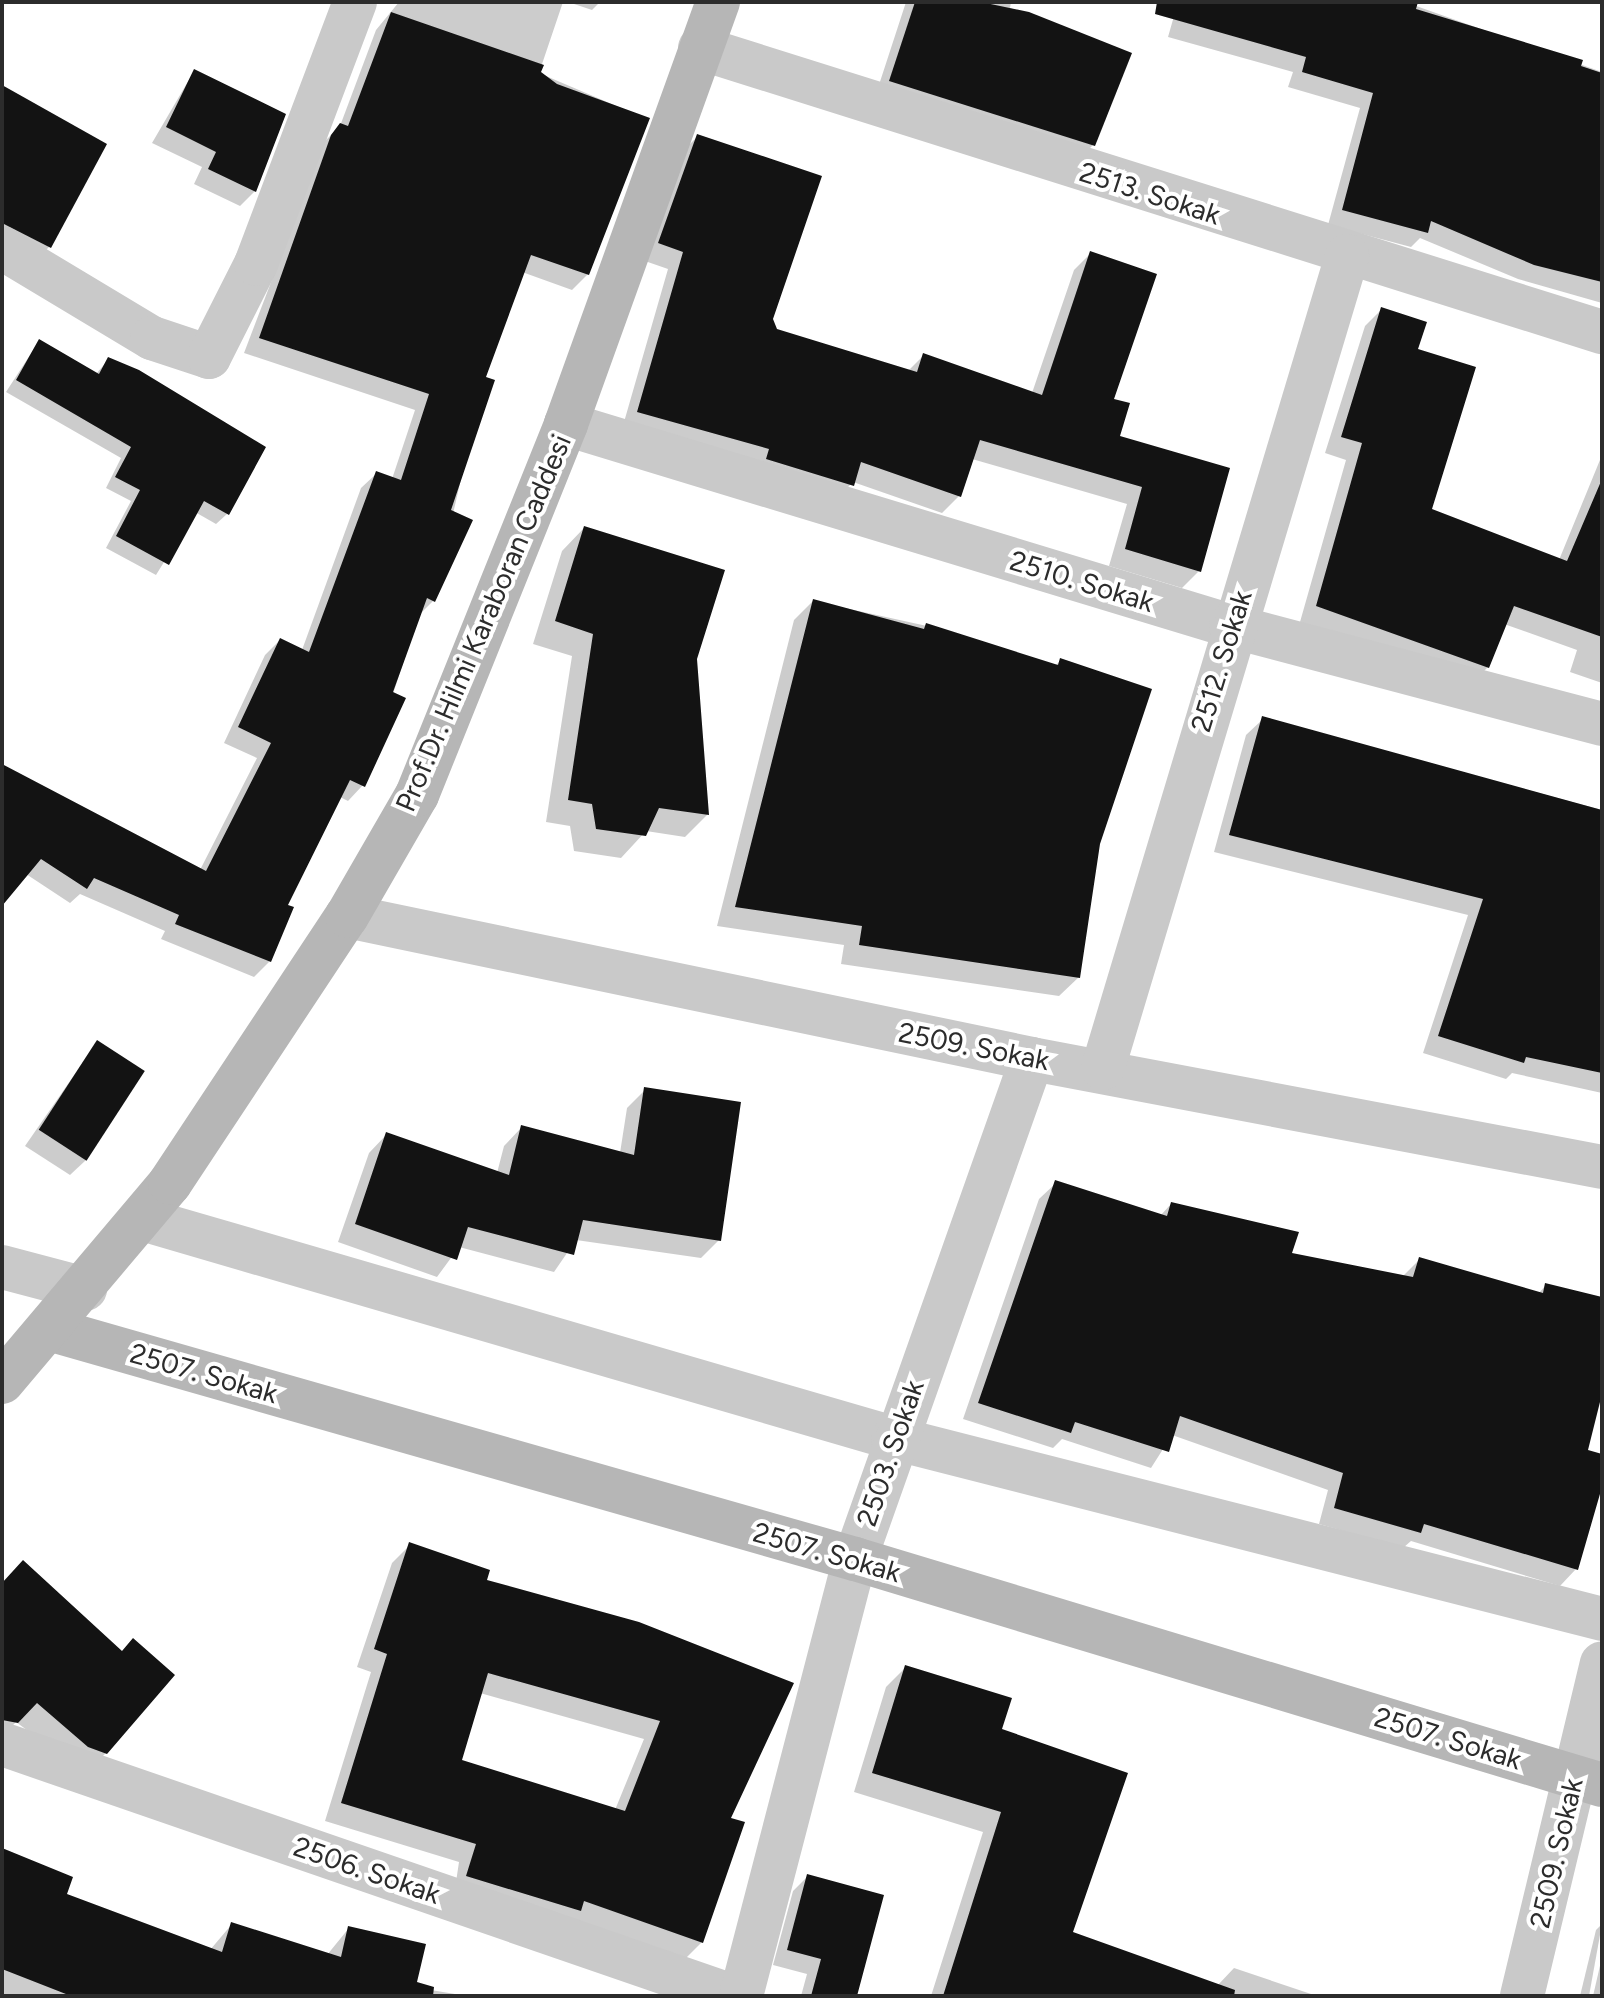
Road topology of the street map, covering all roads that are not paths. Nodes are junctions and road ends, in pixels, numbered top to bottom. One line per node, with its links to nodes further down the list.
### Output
1 (355, 2): 4 (street)
2 (718, 2): 3 (street, Prof.Dr. Hilmi Karaboran Caddesi)
3 (700, 48): 5 (street, 2513. Sokak); 7 (street, Prof.Dr. Hilmi Karaboran Caddesi)
4 (2, 248)
5 (1347, 256): 6 (street, 2513. Sokak); 8 (street, 2512. Sokak)
6 (1602, 332)
7 (566, 424): 8 (street, 2510. Sokak); 10 (street, Prof.Dr. Hilmi Karaboran Caddesi)
8 (1231, 626): 9 (street, 2510. Sokak); 12 (street, 2512. Sokak)
9 (1602, 724)
10 (347, 916): 11 (street, 2509. Sokak); 14 (street, Prof.Dr. Hilmi Karaboran Caddesi)
11 (1032, 1059): 12 (street, 2509. Sokak); 19 (street, 2503. Sokak)
12 (1103, 1068): 13 (street, 2509. Sokak)
13 (1602, 1167)
14 (142, 1219): 16 (street, Prof.Dr. Hilmi Karaboran Caddesi); 19 (street)
15 (2, 1267): 16 (street)
16 (85, 1289): 17 (street, Prof.Dr. Hilmi Karaboran Caddesi)
17 (49, 1329): 18 (street, Prof.Dr. Hilmi Karaboran Caddesi); 20 (street, 2507. Sokak)
18 (2, 1382)
19 (893, 1438): 20 (street, 2503. Sokak); 21 (street)
20 (855, 1559): 24 (street, 2507. Sokak); 27 (street, 2503. Sokak)
21 (1602, 1619)
22 (1602, 1664): 24 (street, 2509. Sokak)
23 (2, 1744): 26 (street, 2506. Sokak)
24 (1588, 1781): 25 (street, 2509. Sokak)
25 (1528, 1994)
26 (732, 1996)
27 (741, 1996)

